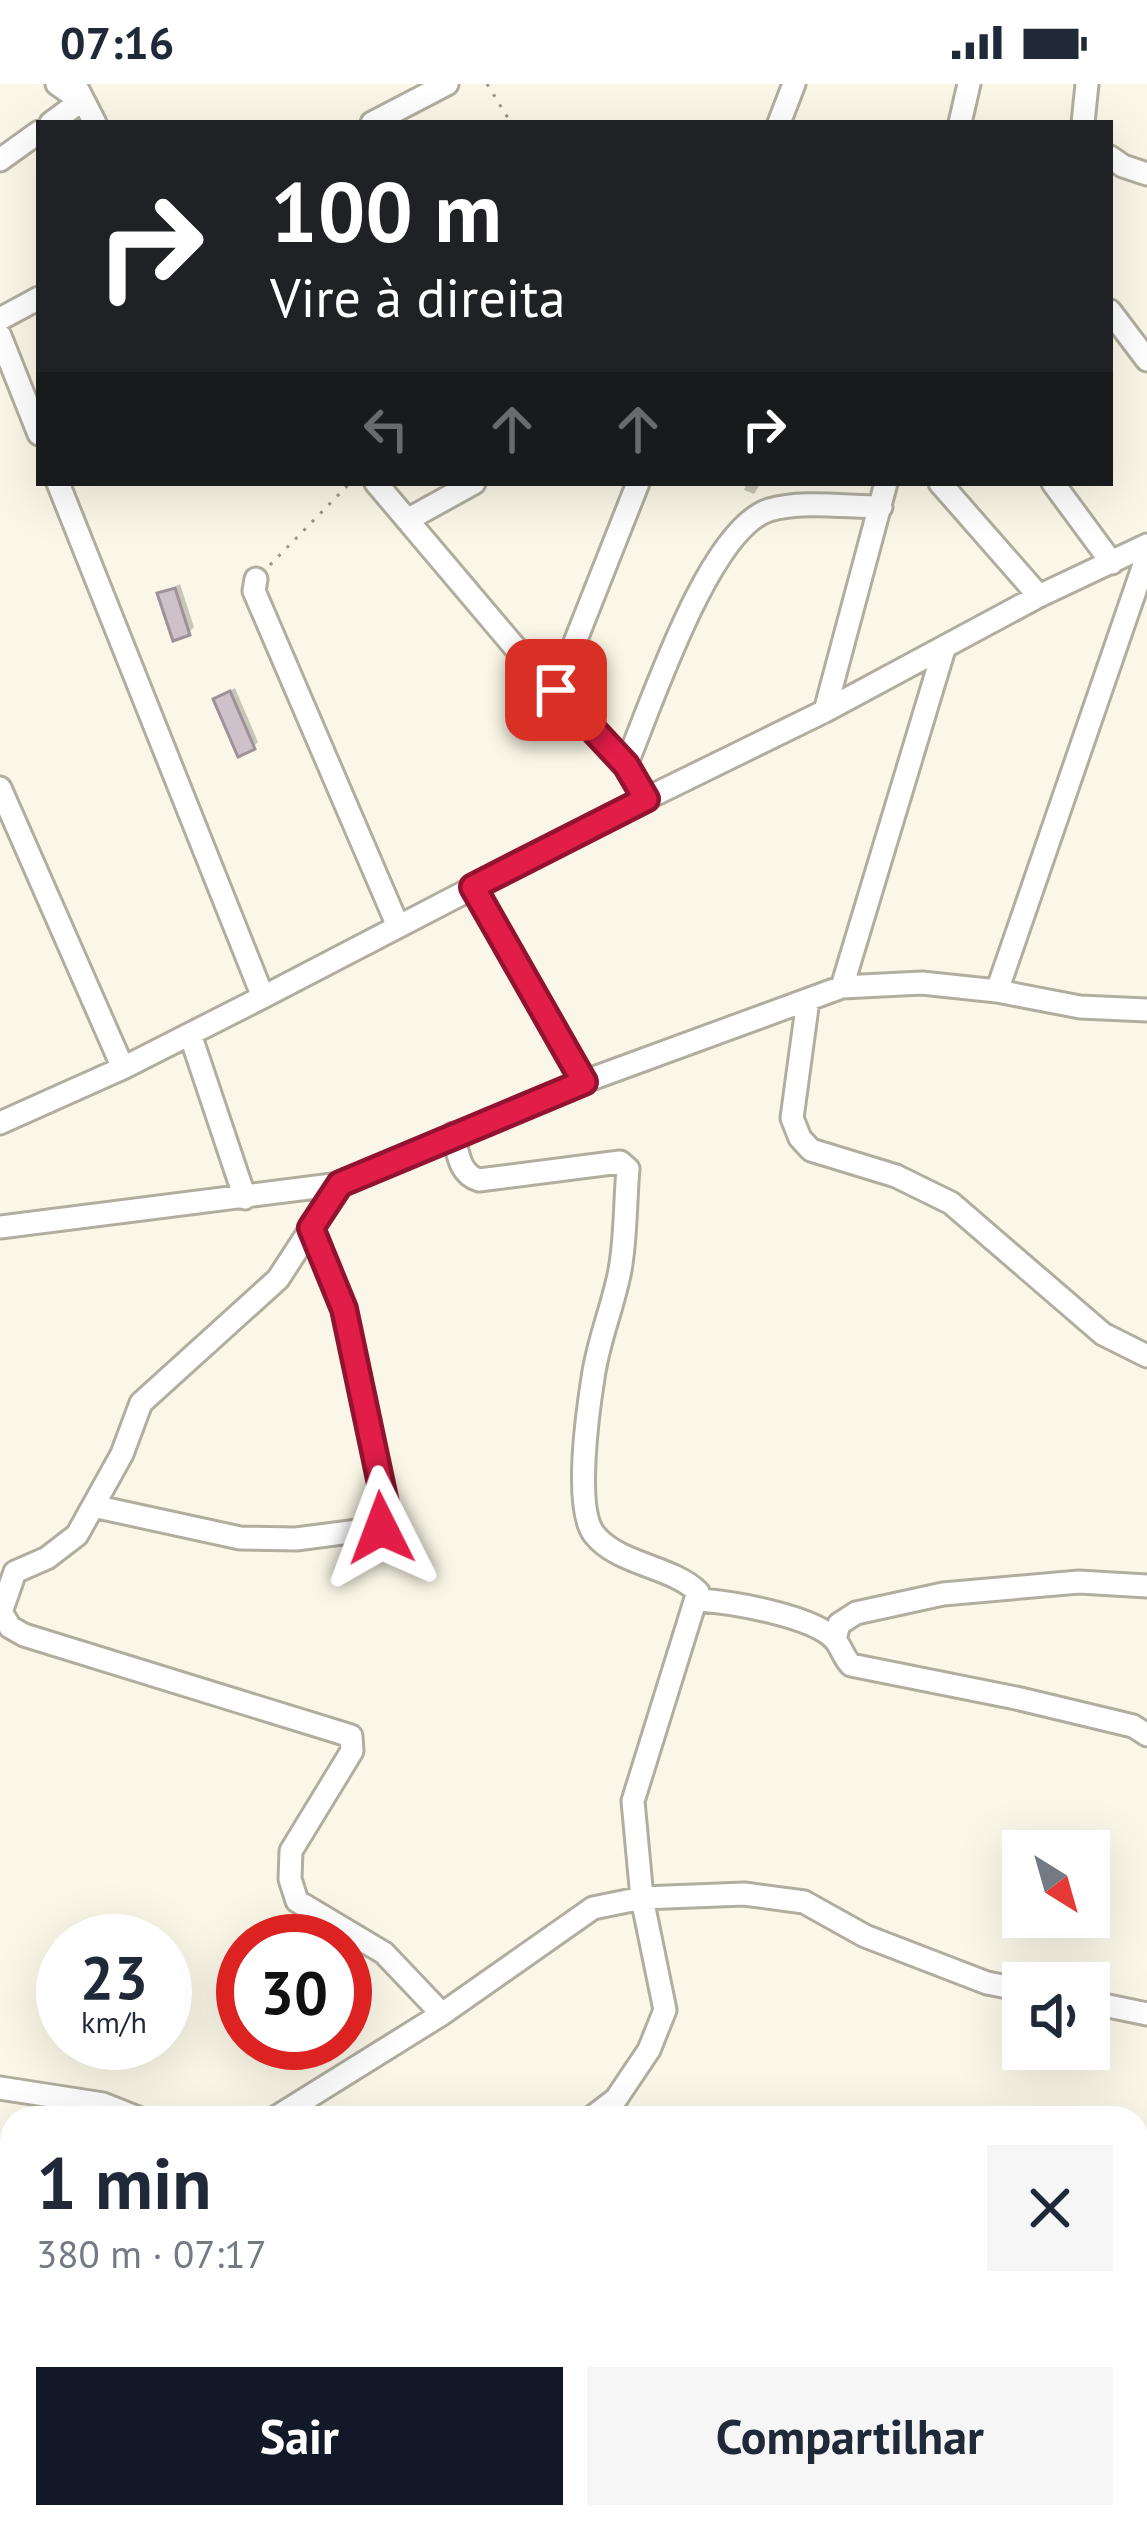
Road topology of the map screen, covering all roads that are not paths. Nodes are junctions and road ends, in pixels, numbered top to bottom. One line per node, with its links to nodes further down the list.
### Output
1 (57, 84): 5 (street)
2 (444, 84): 8 (street)
3 (794, 84): 9 (street)
4 (1087, 84): 10 (street)
5 (79, 93): 6 (street); 7 (street)
6 (54, 120)
7 (93, 120)
8 (378, 120)
9 (780, 120)
10 (1083, 120)
11 (36, 134): 13 (street)
12 (1113, 159): 14 (street)
13 (0, 160)
14 (1147, 174)
15 (36, 300): 17 (street)
16 (1113, 315): 19 (street)
17 (0, 319)
18 (0, 336): 20 (street)
19 (1147, 360)
20 (36, 426)
21 (59, 486): 45 (street)
22 (379, 486): 29 (street)
23 (469, 486): 29 (street)
24 (637, 486): 36 (street)
25 (885, 486): 28 (street)
26 (943, 486): 34 (street)
27 (1055, 486): 32 (street)
28 (881, 507): 37 (street); 38 (street)
29 (407, 520): 36 (street)
30 (1147, 545): 32 (street)
31 (1147, 556): 44 (street)
32 (1112, 563): 34 (street)
33 (256, 579): 42 (street)
34 (1039, 596): 35 (street)
35 (944, 649): 37 (street); 43 (street)
36 (556, 690): 38 (street)
37 (825, 711): 40 (street)
38 (626, 765): 40 (street)
39 (0, 788): 49 (street)
40 (646, 799): 41 (street)
41 (473, 887): 42 (street); 50 (street)
42 (398, 926): 45 (street)
43 (842, 988): 44 (street); 46 (street)
44 (997, 991): 47 (street)
45 (263, 998): 48 (street)
46 (808, 1000): 50 (street); 57 (street)
47 (1147, 1010)
48 (190, 1034): 49 (street); 54 (street)
49 (123, 1068): 51 (street)
50 (584, 1082): 52 (street)
51 (0, 1123)
52 (453, 1134): 53 (street); 61 (street)
53 (340, 1184): 54 (street); 56 (street)
54 (245, 1198): 55 (street)
55 (0, 1227)
56 (311, 1228): 58 (street); 58 (street)
57 (1147, 1355)
58 (92, 1506): 59 (street)
59 (8, 1569): 67 (street)
60 (1147, 1586): 62 (street)
61 (699, 1600): 62 (street); 64 (street)
62 (835, 1639): 63 (street)
63 (1142, 1726)
64 (642, 1898): 65 (street); 67 (street); 72 (street)
65 (1002, 1986)
66 (1110, 2006): 68 (street)
67 (442, 2014): 71 (street)
68 (1147, 2014)
69 (0, 2088): 70 (street)
70 (108, 2106)
71 (294, 2106)
72 (607, 2106)

